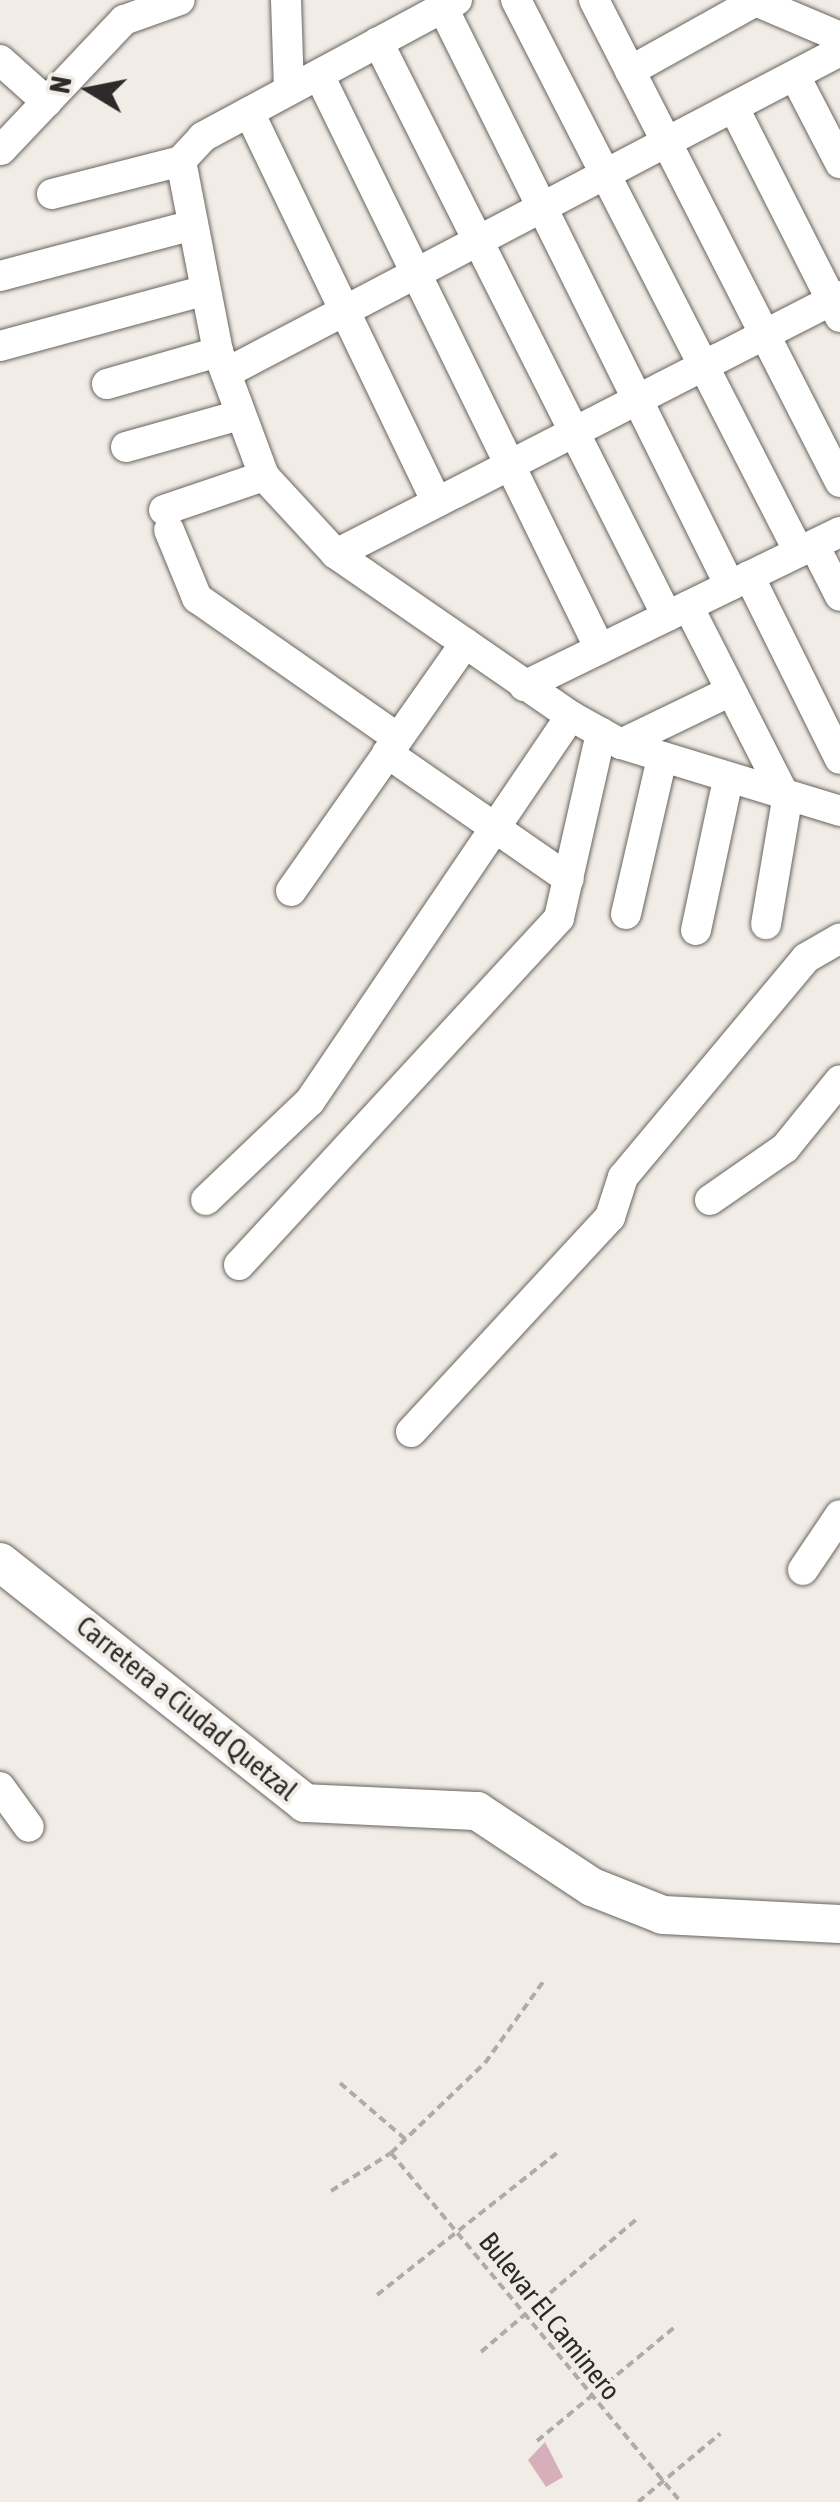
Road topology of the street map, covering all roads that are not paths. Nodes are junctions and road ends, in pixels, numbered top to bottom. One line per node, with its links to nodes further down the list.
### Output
1 (100, 0): 9 (street)
2 (180, 0): 9 (street)
3 (286, 0): 17 (street)
4 (516, 0): 25 (street)
5 (594, 0): 14 (street)
6 (755, 1): 8 (street); 14 (street)
7 (450, 4): 11 (street); 27 (street)
8 (792, 8): 10 (street)
9 (124, 20): 18 (street)
10 (840, 37)
11 (378, 42): 15 (street); 29 (street)
12 (840, 52): 16 (street)
13 (0, 60): 18 (street)
14 (630, 72): 22 (street)
15 (318, 75): 17 (street); 30 (street)
16 (796, 78): 19 (street); 21 (street)
17 (290, 90): 20 (street)
18 (47, 102): 23 (street)
19 (735, 110): 22 (street); 33 (street)
20 (249, 112): 24 (street); 34 (street)
21 (835, 143)
22 (668, 145): 25 (street); 35 (street)
23 (1, 150)
24 (181, 162): 26 (street); 28 (street)
25 (607, 176): 27 (street); 38 (street)
26 (52, 194)
27 (543, 209): 29 (street); 40 (street)
28 (189, 226): 31 (street); 32 (street)
29 (479, 242): 30 (street); 42 (street)
30 (416, 274): 34 (street); 44 (street)
31 (0, 276)
32 (203, 291): 36 (street); 37 (street)
33 (837, 305): 35 (street)
34 (345, 311): 37 (street); 47 (street)
35 (764, 335): 38 (street); 46 (street)
36 (0, 346)
37 (222, 362): 39 (street); 41 (street)
38 (704, 366): 40 (street); 48 (street)
39 (107, 384)
40 (638, 400): 42 (street); 50 (street)
41 (236, 416): 43 (street); 45 (street)
42 (574, 432): 44 (street); 52 (street)
43 (126, 447)
44 (510, 465): 47 (street); 54 (street)
45 (264, 476): 49 (street); 59 (street)
46 (840, 482)
47 (437, 502): 49 (street)
48 (818, 543): 50 (street); 51 (street)
49 (336, 554): 53 (street)
50 (739, 581): 52 (street); 61 (street)
51 (840, 596)
52 (678, 611): 54 (street); 56 (street)
53 (465, 642): 55 (street); 59 (street)
54 (600, 649): 55 (street)
55 (524, 686): 57 (street)
56 (731, 690): 58 (street); 64 (street)
57 (571, 716): 58 (street); 66 (street)
58 (611, 738): 60 (street); 67 (street)
59 (393, 745): 66 (street); 68 (street)
60 (662, 758): 62 (street); 69 (street)
61 (840, 759)
62 (728, 780): 64 (street); 71 (street)
63 (840, 789): 64 (street)
64 (798, 803): 65 (street); 70 (street)
65 (840, 811)
66 (492, 832): 67 (street); 74 (street)
67 (569, 880): 76 (street)
68 (291, 890)
69 (626, 914)
70 (766, 924)
71 (696, 930)
72 (840, 938): 77 (street)
73 (840, 1080): 75 (street)
74 (206, 1200)
75 (710, 1200)
76 (239, 1265)
77 (411, 1432)
78 (840, 1515): 80 (street)
79 (0, 1562): 83 (main road, Carretera a Ciudad Quetzal)
80 (804, 1570)
81 (0, 1787): 82 (street)
82 (29, 1827)
83 (840, 1924)

